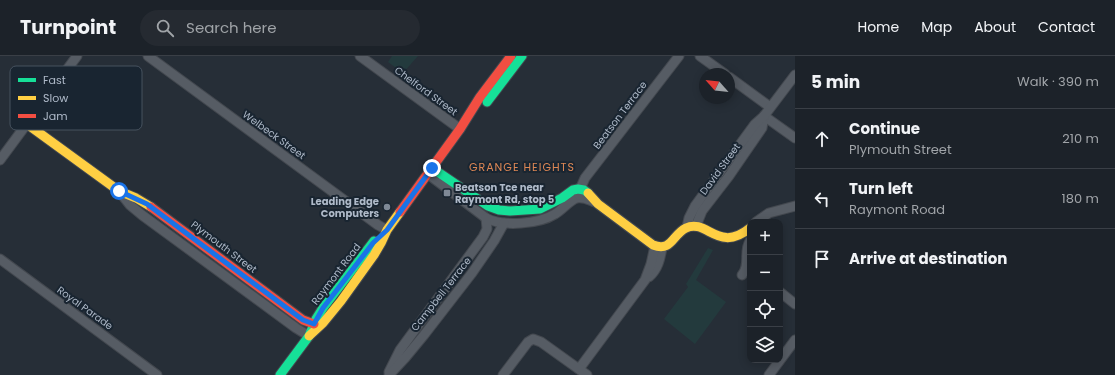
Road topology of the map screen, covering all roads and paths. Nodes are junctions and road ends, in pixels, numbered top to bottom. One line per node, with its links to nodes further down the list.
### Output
1 (77, 56): 8 (street)
2 (148, 56): 28 (street, Welbeck Street)
3 (360, 56): 14 (street, Chelford Street)
4 (511, 56): 14 (street, Raymont Road)
5 (522, 56): 14 (street, Raymont Road)
6 (679, 56): 21 (street, Beatson Terrace)
7 (700, 56): 9 (street)
8 (70, 66)
9 (716, 68)
10 (795, 75): 12 (street, David Street)
11 (735, 81): 12 (street)
12 (770, 107): 13 (street, David Street)
13 (764, 116): 17 (street); 27 (street, David Street)
14 (460, 129): 19 (street, Raymont Road)
15 (22, 130): 18 (street)
16 (35, 130): 20 (street, Plymouth Street)
17 (795, 138)
18 (0, 160)
19 (430, 171): 22 (street, Beatson Terrace); 28 (street, Raymont Road)
20 (119, 191): 38 (street, Plymouth Street); 39 (street, Plymouth Street)
21 (579, 194): 22 (street, Beatson Terrace); 26 (street, Beatson Terrace); 32 (street)
22 (467, 197): 24 (street, Beatson Terrace)
23 (795, 206): 25 (street)
24 (486, 218): 26 (street, Beatson Terrace); 30 (street, Campbell Terrace)
25 (762, 219)
26 (504, 223): 31 (street, Campbell Terrace)
27 (691, 226): 29 (street); 32 (street, David Street)
28 (387, 230): 38 (street, Raymont Road); 39 (street, Raymont Road)
29 (747, 230)
30 (482, 238): 31 (street); 44 (street, Campbell Terrace)
31 (492, 242): 44 (street, Campbell Terrace)
32 (658, 247): 41 (street)
33 (747, 248): 35 (street)
34 (0, 259): 42 (street, Royal Parade)
35 (742, 275)
36 (783, 294): 37 (street)
37 (795, 304)
38 (314, 324): 39 (street, Raymont Road)
39 (309, 336): 43 (street, Raymont Road)
40 (795, 340): 47 (street)
41 (579, 369): 45 (street); 46 (street)
42 (157, 375)
43 (280, 375)
44 (389, 375)
45 (503, 375)
46 (587, 375)
47 (769, 375)

